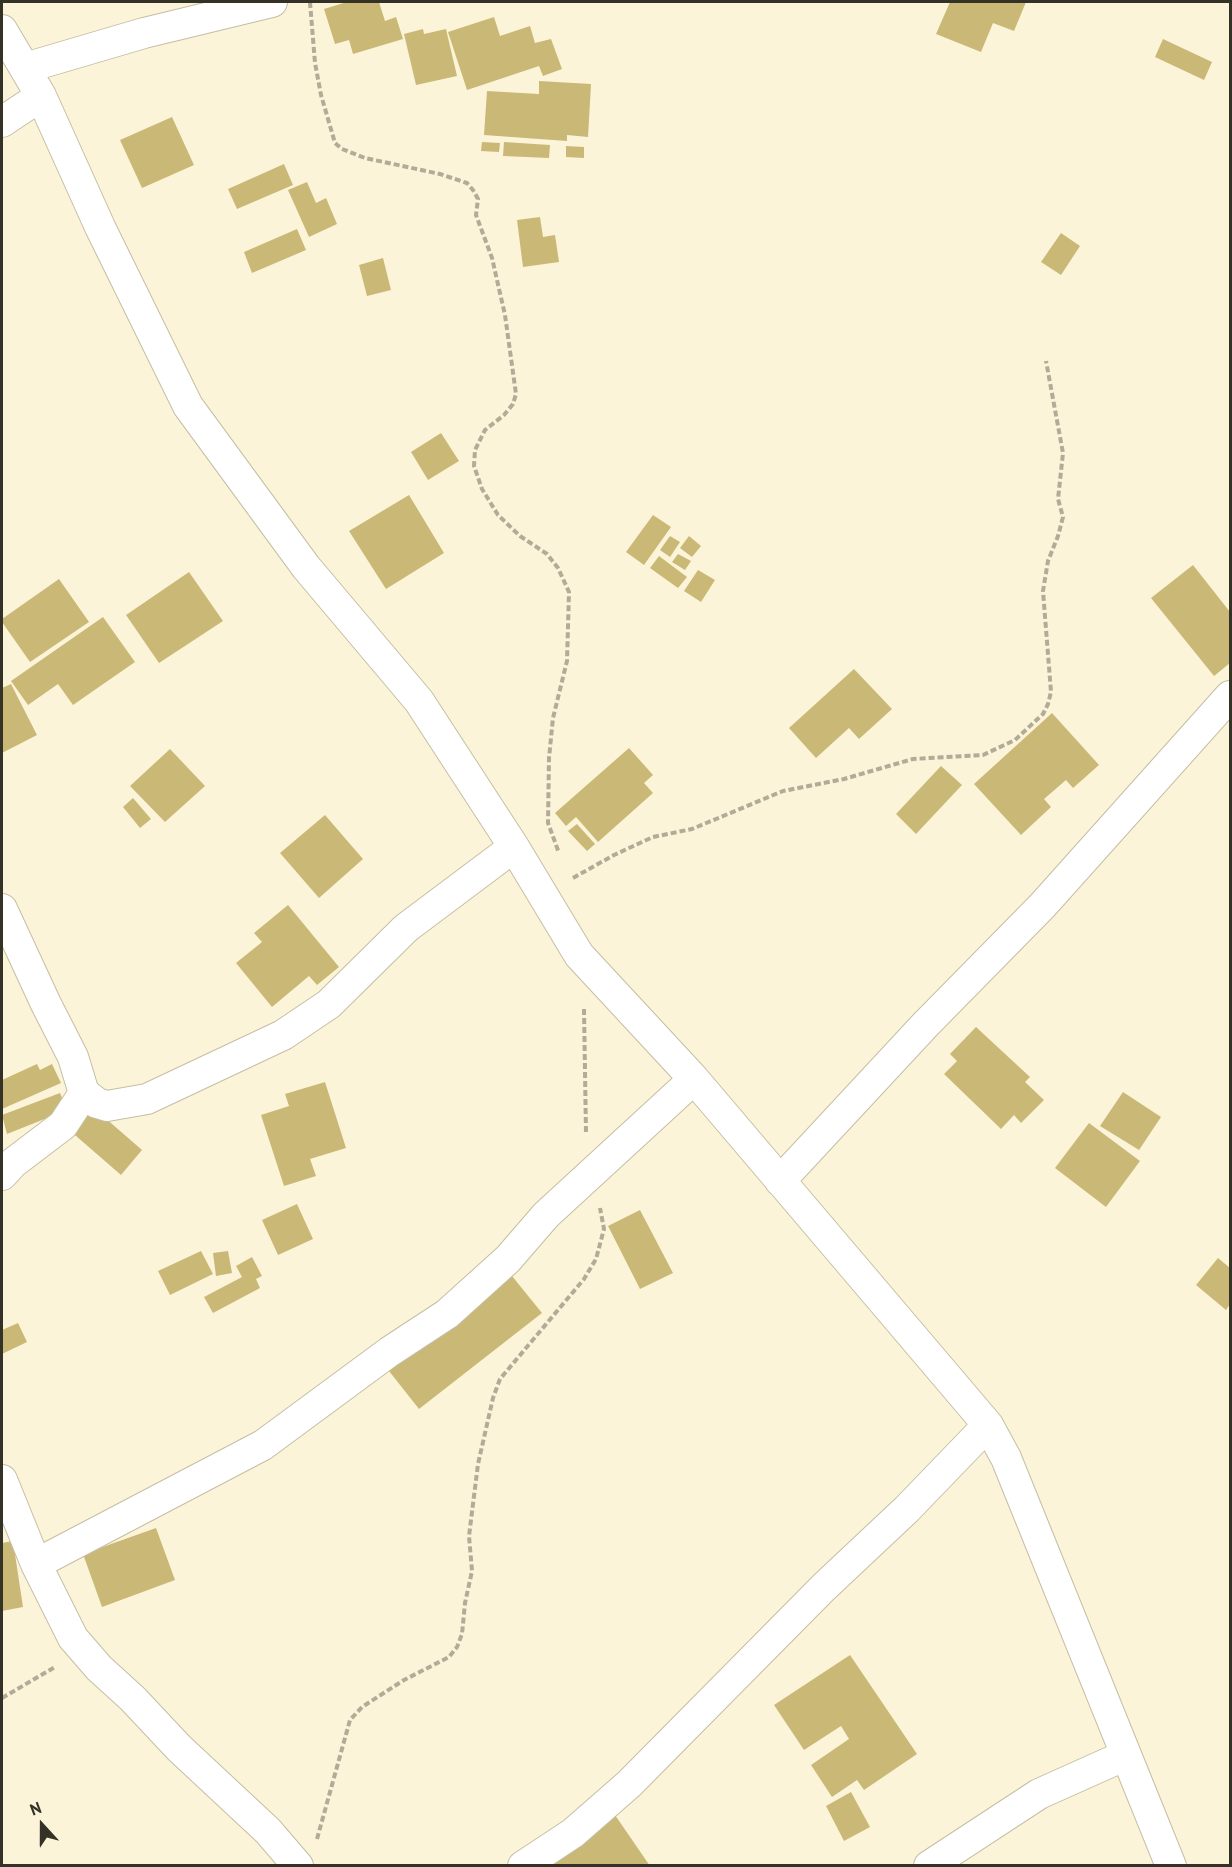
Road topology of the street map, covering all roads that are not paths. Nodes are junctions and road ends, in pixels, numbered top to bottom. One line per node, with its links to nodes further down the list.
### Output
1 (272, 2): 3 (street)
2 (2, 30): 3 (street)
3 (25, 68): 4 (street)
4 (41, 96): 5 (street); 7 (street)
5 (2, 122)
6 (1230, 696): 12 (street)
7 (514, 847): 9 (street); 10 (street)
8 (2, 909): 10 (street)
9 (694, 1080): 12 (street); 15 (street)
10 (84, 1093): 11 (street)
11 (2, 1175)
12 (780, 1181): 13 (street)
13 (988, 1425): 16 (street); 18 (street)
14 (2, 1480): 15 (street)
15 (36, 1564): 17 (street)
16 (1126, 1755): 19 (street); 20 (street)
17 (306, 1856)
18 (528, 1864)
19 (929, 1866)
20 (1171, 1866)

